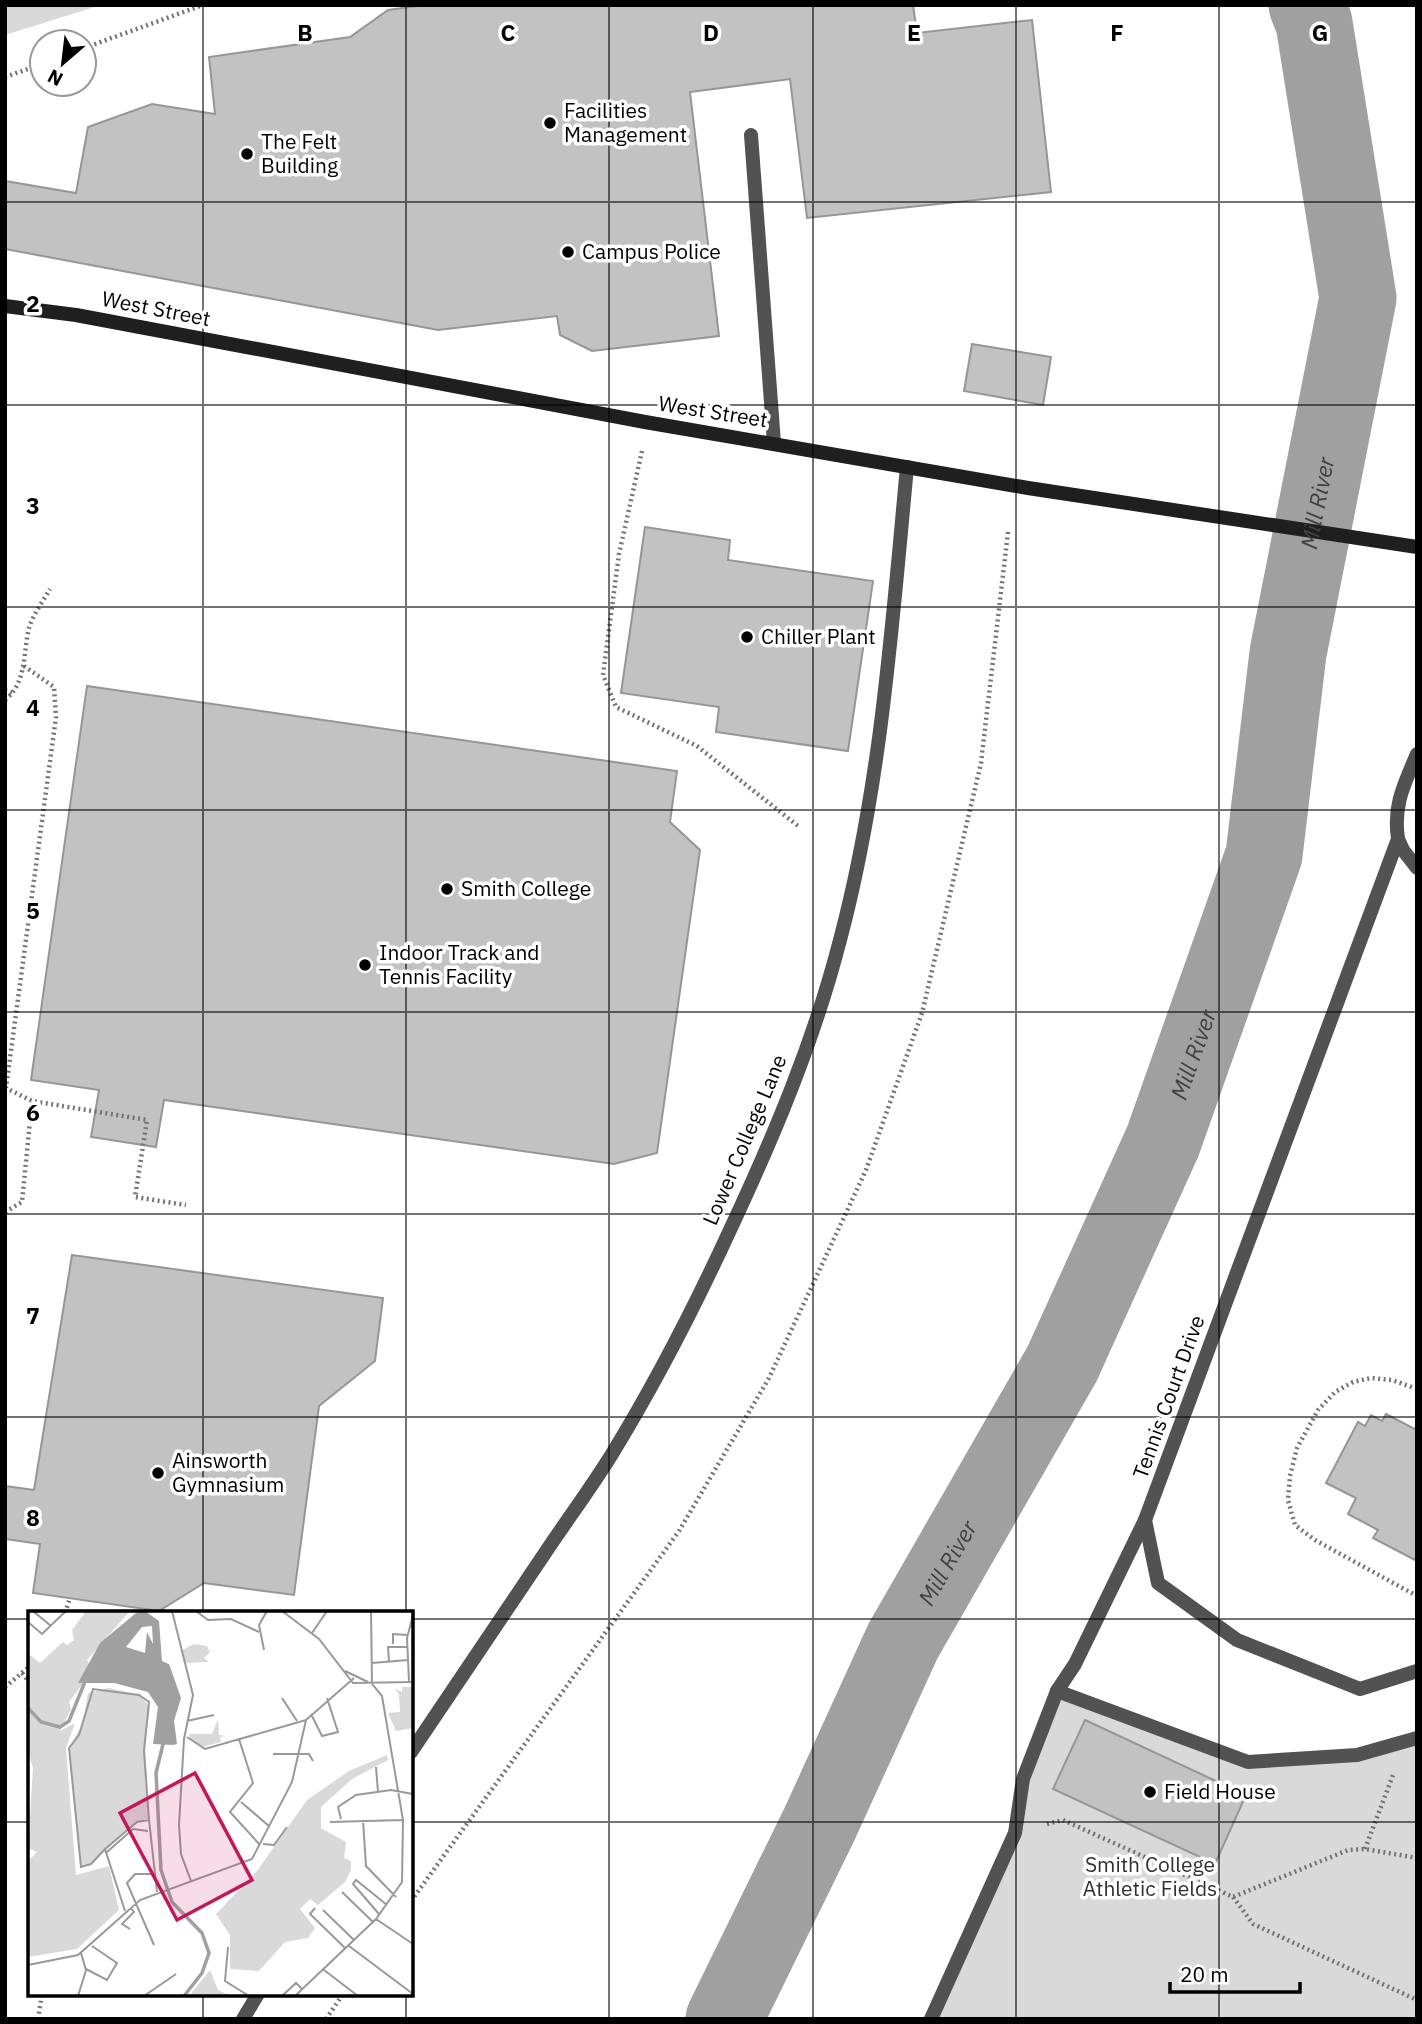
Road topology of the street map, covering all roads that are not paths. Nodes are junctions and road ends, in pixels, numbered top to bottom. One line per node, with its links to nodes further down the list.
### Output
1 (751, 135): 3 (street)
2 (5, 306): 3 (main road, West Street)
3 (774, 443): 4 (main road, West Street)
4 (907, 467): 5 (main road, West Street); 13 (street, Lower College Lane)
5 (1417, 547)
6 (1417, 754): 7 (street, Tennis Court Drive)
7 (1398, 839): 8 (street); 9 (street, Tennis Court Drive)
8 (1417, 868)
9 (1145, 1520): 10 (street); 11 (street, Tennis Court Drive)
10 (1417, 1671)
11 (1057, 1691): 12 (street); 16 (street, Tennis Court Drive)
12 (1412, 1739)
13 (413, 1749)
14 (257, 1996): 15 (street)
15 (243, 2019)
16 (931, 2019)

